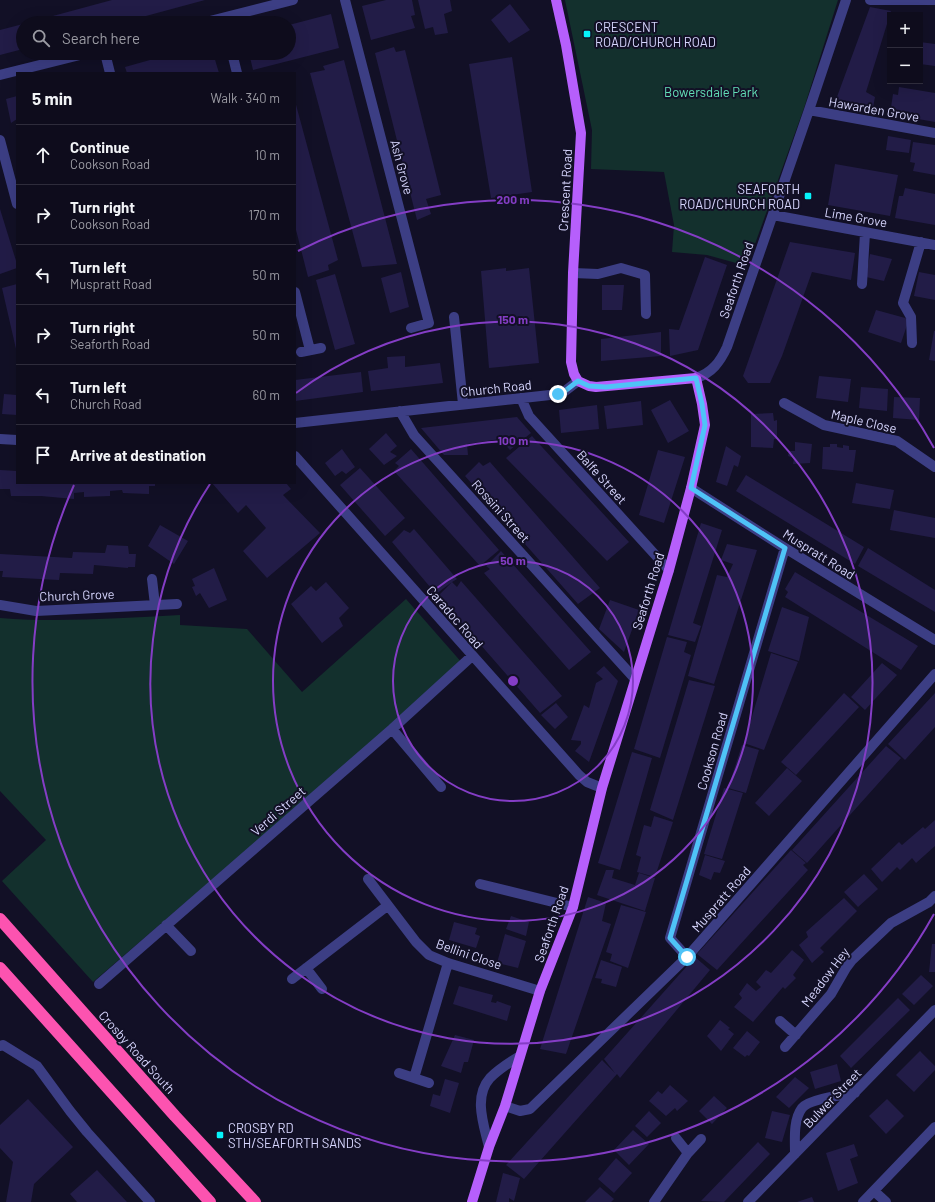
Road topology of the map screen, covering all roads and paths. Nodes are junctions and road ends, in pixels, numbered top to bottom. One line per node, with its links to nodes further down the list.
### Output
1 (293, 0): 7 (street)
2 (345, 0): 27 (street, Ash Grove)
3 (556, 0): 22 (main road, Crescent Road)
4 (846, 0): 14 (street, Seaforth Road)
5 (870, 0): 6 (street)
6 (935, 0)
7 (237, 16)
8 (60, 60): 13 (street)
9 (107, 60): 11 (street)
10 (234, 60): 12 (street)
11 (110, 72)
12 (237, 72)
13 (0, 75)
14 (809, 110): 15 (street, Hawarden Grove); 18 (street, Seaforth Road)
15 (935, 133)
16 (0, 140): 17 (street)
17 (16, 200)
18 (773, 215): 19 (street, Lime Grove); 30 (street, Seaforth Road)
19 (865, 232): 20 (street, Lime Grove); 23 (street)
20 (921, 242): 21 (street, Lime Grove); 28 (street)
21 (935, 245)
22 (573, 273): 25 (street); 31 (main road, Crescent Road)
23 (862, 284)
24 (296, 297): 29 (street)
25 (646, 314)
26 (454, 317): 34 (street)
27 (411, 328)
28 (912, 343)
29 (321, 348)
30 (696, 378): 31 (main road); 41 (main road, Seaforth Road)
31 (578, 381): 32 (street, Church Road)
32 (522, 398): 34 (street, Church Road); 43 (street, Balfe Street)
33 (784, 403): 40 (street, Maple Close)
34 (464, 404): 35 (street, Church Road)
35 (400, 411): 36 (street, Church Road); 51 (street, Rossini Street)
36 (296, 423)
37 (0, 439): 38 (street)
38 (16, 440)
39 (296, 457): 49 (street, Caradoc Road)
40 (935, 467)
41 (691, 488): 42 (street, Muspratt Road); 43 (main road, Seaforth Road)
42 (785, 548): 48 (street, Muspratt Road); 63 (street, Cookson Road)
43 (669, 570): 51 (main road, Seaforth Road)
44 (152, 579): 47 (street)
45 (177, 604): 47 (street, Church Grove)
46 (0, 605): 47 (street, Church Grove)
47 (155, 605)
48 (935, 640)
49 (472, 656): 52 (street, Verdi Street); 54 (street, Caradoc Road)
50 (935, 674): 63 (street, Muspratt Road)
51 (636, 679): 54 (main road, Seaforth Road)
52 (392, 729): 53 (street); 61 (street, Verdi Street)
53 (441, 787)
54 (602, 788): 59 (main road, Seaforth Road)
55 (368, 879): 58 (street, Bellini Close)
56 (480, 884): 59 (street)
57 (933, 901): 73 (street, Meadow Hey)
58 (387, 906): 64 (street, Bellini Close); 66 (street)
59 (573, 907): 70 (main road, Seaforth Road)
60 (0, 919): 91 (highway, Crosby Road South)
61 (166, 925): 62 (street); 68 (street, Verdi Street)
62 (191, 951)
63 (687, 957): 81 (street, Muspratt Road)
64 (448, 963): 70 (street, Bellini Close); 78 (street)
65 (0, 968): 90 (highway)
66 (306, 968): 67 (street); 69 (street)
67 (292, 979)
68 (99, 984)
69 (322, 989)
70 (540, 991): 76 (main road, Seaforth Road)
71 (935, 1010): 80 (street, Bulwer Street)
72 (780, 1021): 73 (street)
73 (796, 1034): 75 (street, Meadow Hey)
74 (0, 1046): 89 (street)
75 (785, 1047)
76 (520, 1056): 81 (main road, Seaforth Road); 85 (street)
77 (399, 1073): 78 (street)
78 (414, 1078): 79 (street)
79 (429, 1083)
80 (855, 1093): 87 (street, Bulwer Street); 87 (street)
81 (505, 1106): 85 (main road, Seaforth Road)
82 (935, 1127): 88 (street)
83 (676, 1138): 86 (street)
84 (701, 1139): 86 (street)
85 (489, 1147): 92 (main road, Seaforth Road)
86 (688, 1153): 93 (street)
87 (795, 1154): 94 (street, Bulwer Street)
88 (874, 1190): 95 (street); 96 (street)
89 (150, 1202)
90 (210, 1202)
91 (255, 1202)
92 (472, 1202)
93 (654, 1202)
94 (748, 1202)
95 (862, 1202)
96 (886, 1202)

